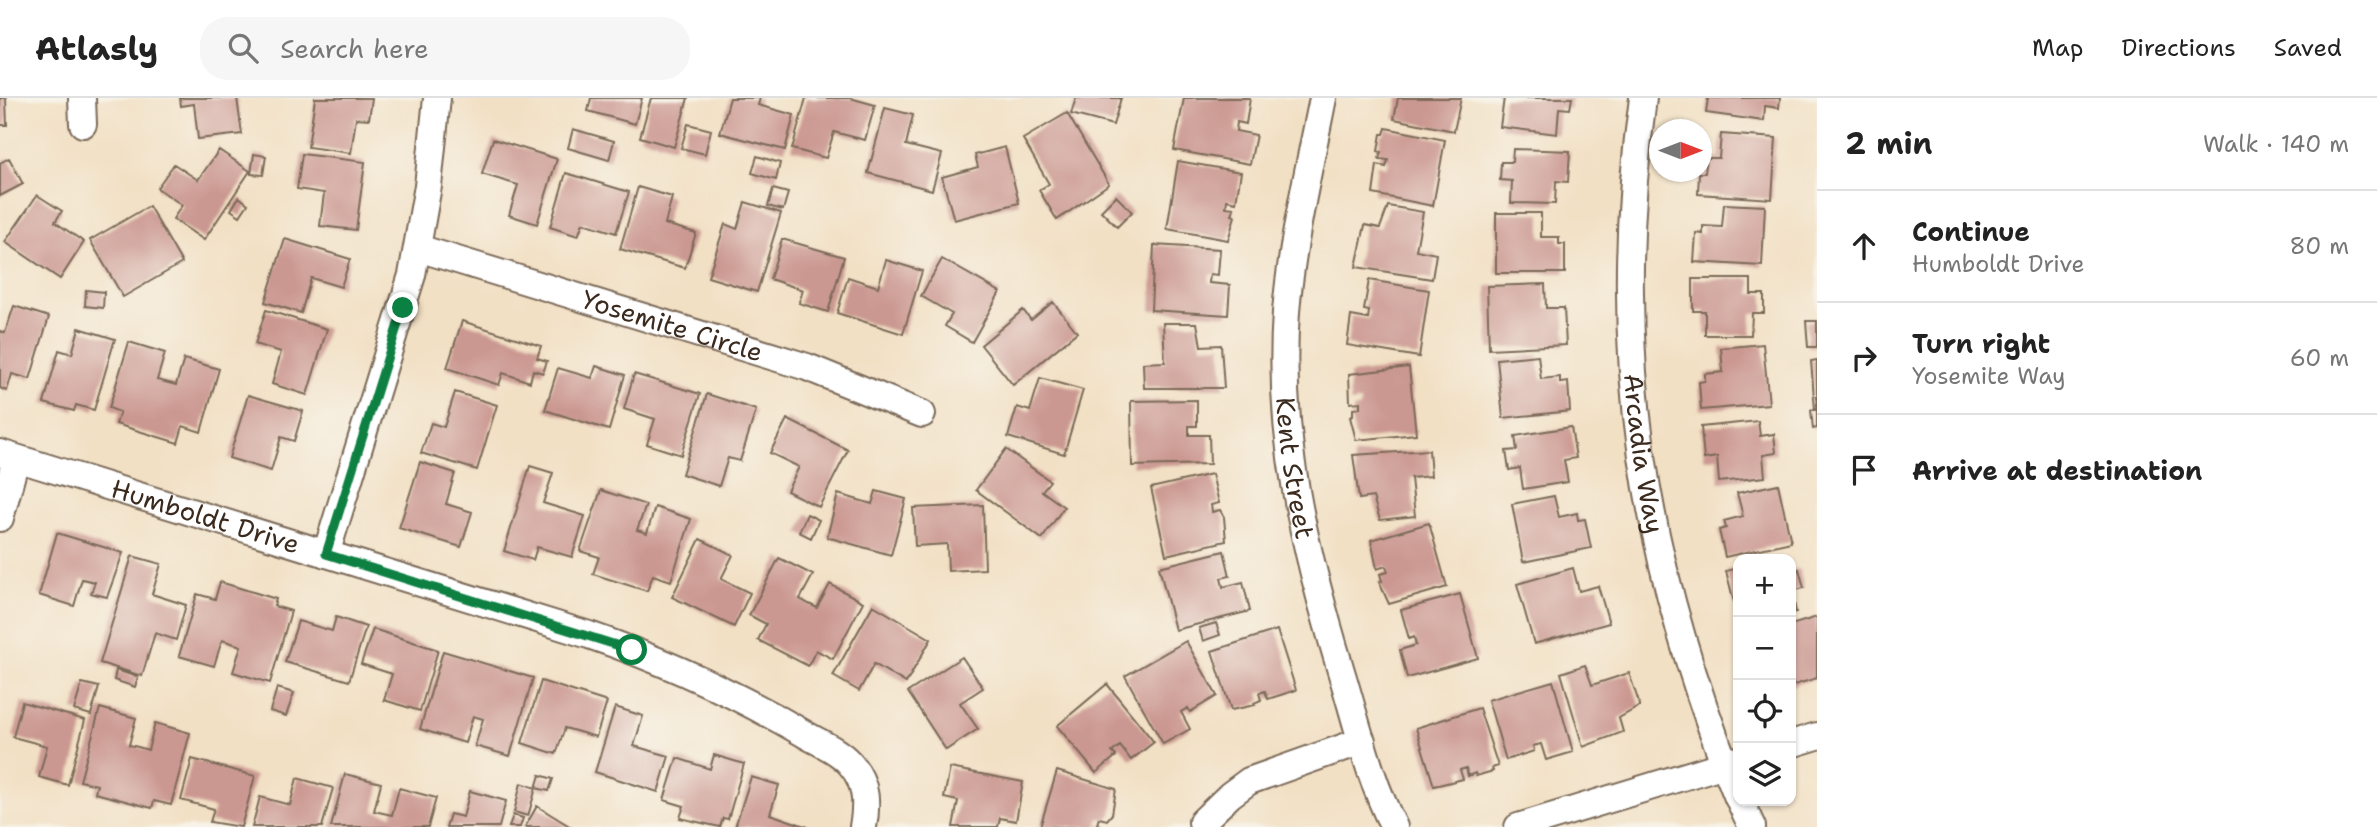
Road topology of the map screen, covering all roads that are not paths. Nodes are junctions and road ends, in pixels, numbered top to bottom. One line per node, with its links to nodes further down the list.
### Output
1 (437, 98): 4 (street)
2 (1322, 98): 10 (street, Kent Street)
3 (1643, 98): 12 (street, Arcadia Way)
4 (418, 248): 5 (street, Yosemite Circle); 8 (street)
5 (922, 414)
6 (8, 456): 7 (street); 8 (street, Humboldt Drive)
7 (0, 518)
8 (326, 554): 15 (street, Humboldt Drive)
9 (1817, 736): 11 (street)
10 (1362, 741): 14 (street); 16 (street, Kent Street)
11 (1794, 743)
12 (1732, 762): 17 (street)
13 (1742, 806): 18 (street, Arcadia Way)
14 (1202, 822)
15 (863, 827)
16 (1394, 827)
17 (1518, 827)
18 (1752, 827)

